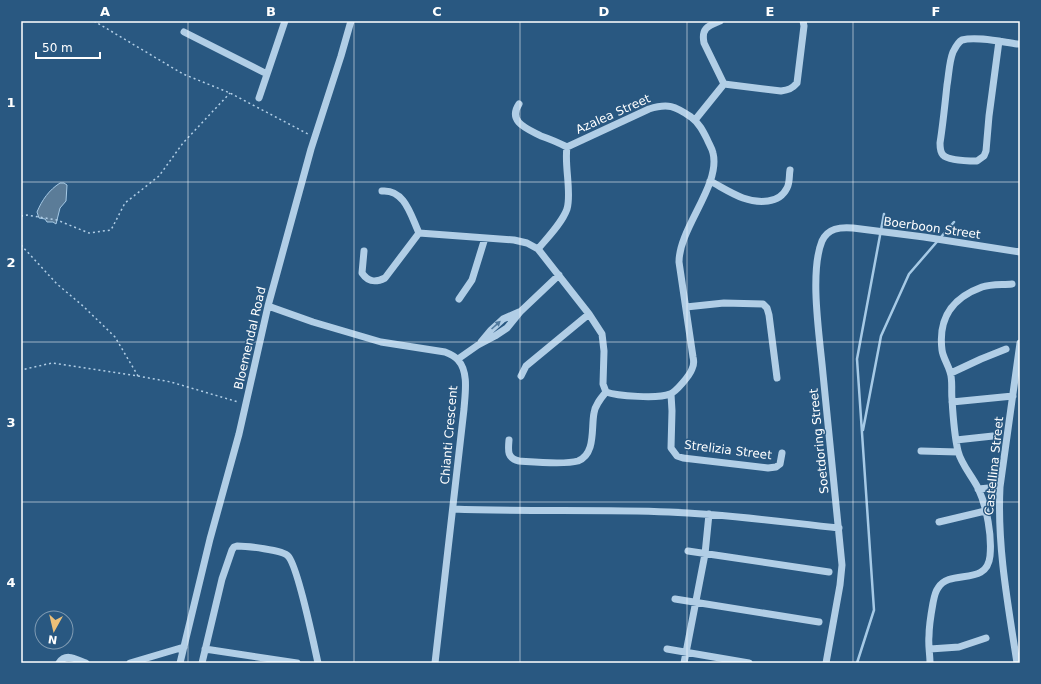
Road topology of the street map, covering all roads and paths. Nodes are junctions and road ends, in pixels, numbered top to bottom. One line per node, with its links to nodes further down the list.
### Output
1 (94, 21): 11 (path)
2 (351, 21): 15 (street, Bloemendal Road)
3 (720, 21): 10 (street)
4 (803, 21): 10 (street)
5 (283, 22): 9 (street)
6 (184, 32): 9 (street)
7 (999, 41): 7 (street); 8 (street)
8 (1020, 44)
9 (267, 74): 12 (street)
10 (724, 84): 14 (street)
11 (230, 93): 15 (path); 20 (path)
12 (259, 98)
13 (519, 104): 16 (street)
14 (695, 120): 16 (street, Azalea Street); 18 (street, Azalea Street)
15 (315, 137): 31 (street, Bloemendal Road)
16 (567, 147): 25 (street)
17 (790, 170): 18 (street)
18 (710, 181): 32 (street, Azalea Street)
19 (382, 191): 22 (street)
20 (21, 216)
21 (841, 227): 27 (street, Boerboon Street); 59 (street, Soetdoring Street)
22 (419, 232): 23 (street); 26 (street)
23 (485, 238): 25 (street); 30 (street)
24 (21, 245): 39 (path)
25 (538, 249): 28 (street)
26 (364, 251)
27 (1020, 252)
28 (559, 275): 33 (street); 36 (street)
29 (1012, 284): 38 (street)
30 (459, 299)
31 (268, 306): 36 (street); 46 (street, Bloemendal Road)
32 (686, 307): 41 (street); 43 (street, Azalea Street)
33 (590, 314): 40 (street); 42 (street)
34 (1020, 343): 44 (street, Castellina Street)
35 (1006, 349): 38 (street)
36 (458, 359): 55 (street, Chianti Crescent)
37 (21, 370): 39 (path)
38 (951, 373): 45 (street)
39 (138, 376): 46 (path)
40 (521, 376)
41 (777, 378)
42 (606, 392): 43 (street); 48 (street)
43 (671, 394): 52 (street, Strelizia Street)
44 (1013, 396): 45 (street); 53 (street, Castellina Street)
45 (952, 402): 49 (street)
46 (246, 404): 67 (street, Bloemendal Road)
47 (993, 436): 49 (street)
48 (509, 440)
49 (956, 440): 51 (street)
50 (921, 451): 51 (street)
51 (958, 452): 54 (street)
52 (782, 453)
53 (1000, 487): 54 (street); 84 (street, Castellina Street)
54 (978, 489): 56 (street)
55 (453, 510): 57 (street); 79 (street, Chianti Crescent)
56 (985, 511): 58 (street); 68 (street)
57 (709, 514): 59 (street); 61 (street)
58 (939, 522)
59 (839, 528): 82 (street, Soetdoring Street)
60 (688, 551): 61 (street)
61 (705, 554): 62 (street); 64 (street)
62 (829, 572)
63 (675, 599): 64 (street)
64 (695, 603): 65 (street); 71 (street)
65 (819, 622)
66 (986, 638): 68 (street)
67 (184, 647): 74 (street); 75 (street, Bloemendal Road)
68 (930, 648): 83 (street)
69 (667, 649): 71 (street)
70 (205, 650): 76 (street); 77 (street); 78 (street)
71 (686, 653): 80 (street); 81 (street)
72 (60, 663): 73 (street)
73 (86, 663)
74 (130, 663)
75 (180, 663)
76 (202, 663)
77 (297, 663)
78 (318, 663)
79 (436, 663)
80 (684, 663)
81 (749, 663)
82 (826, 663)
83 (930, 663)
84 (1017, 663)

